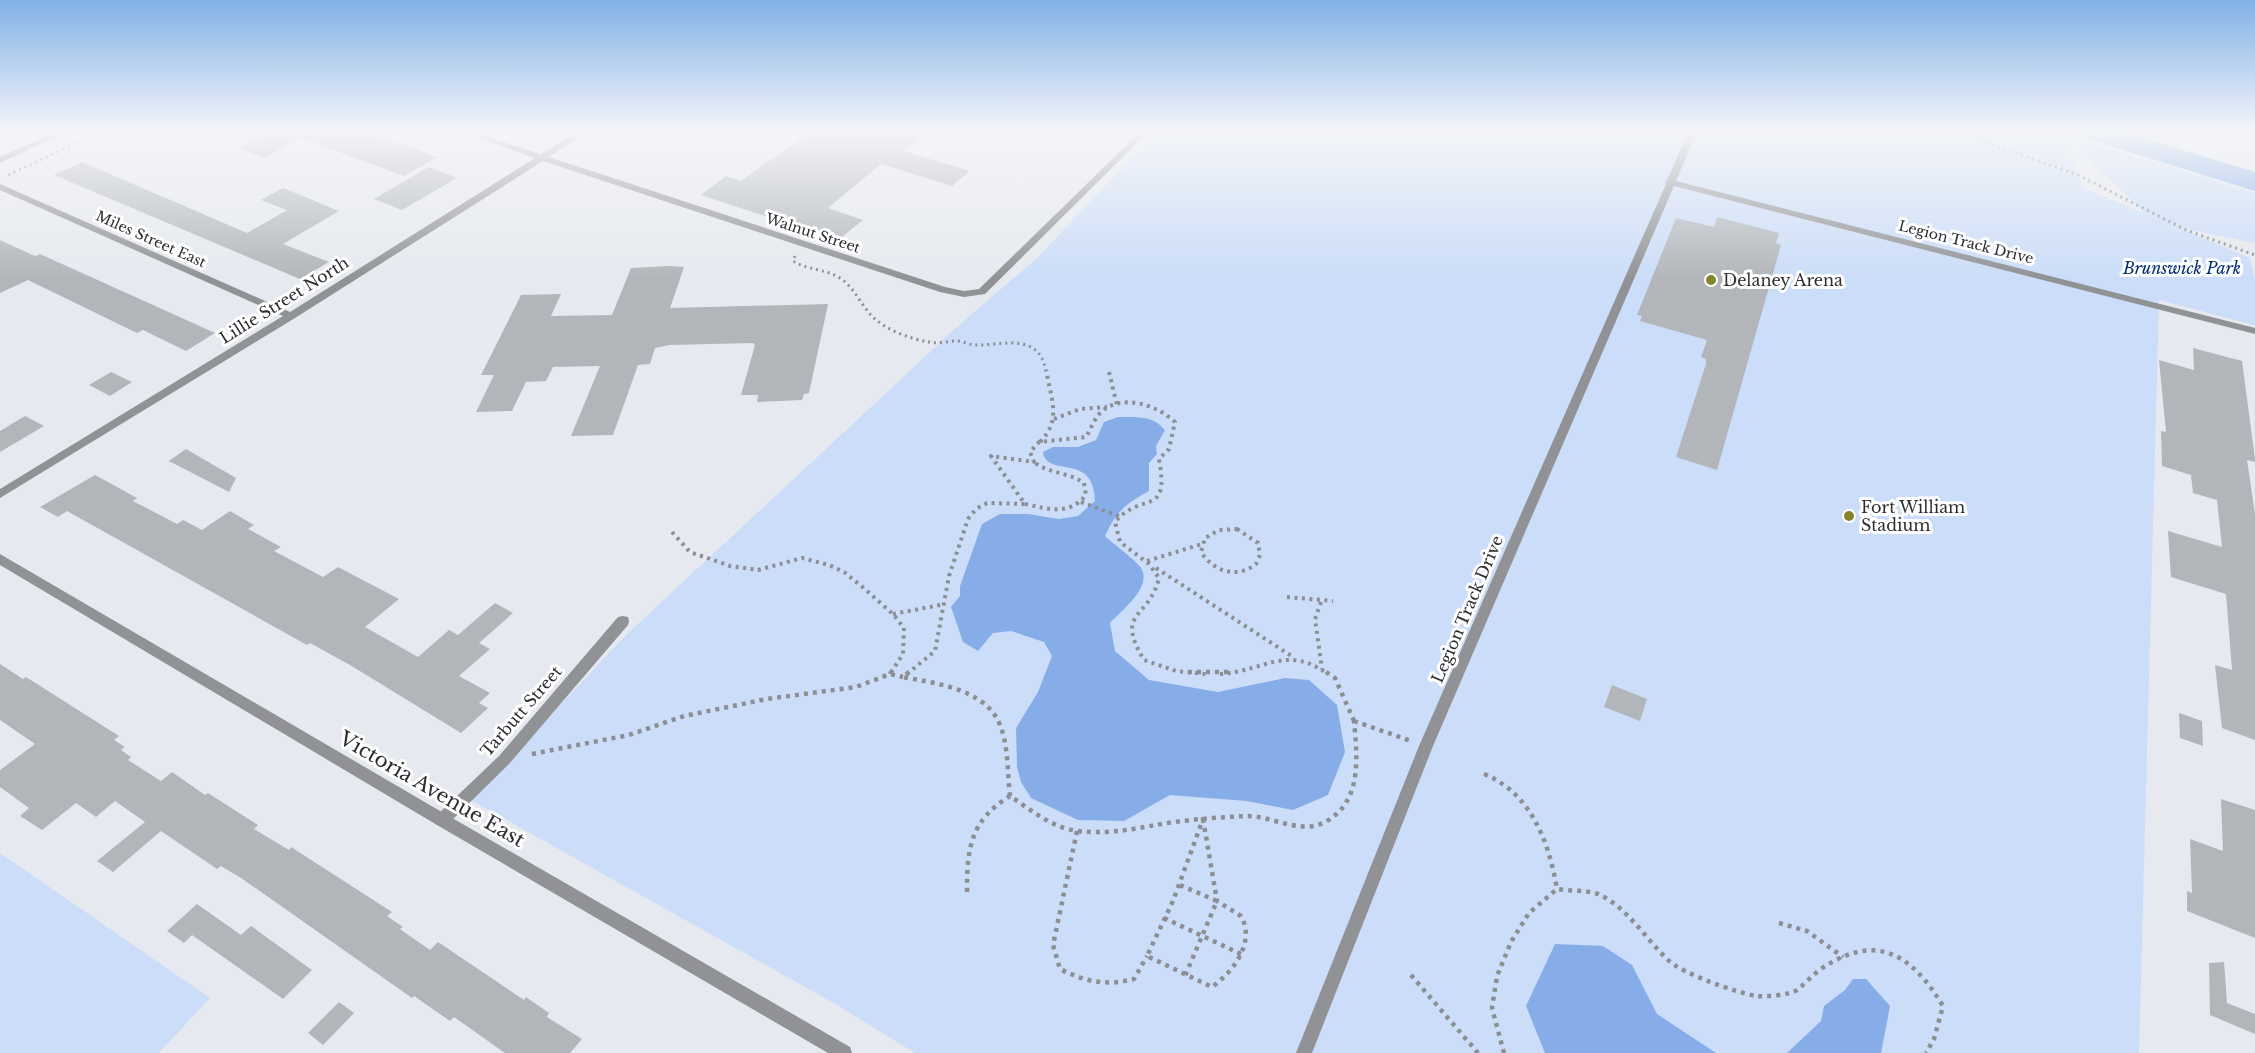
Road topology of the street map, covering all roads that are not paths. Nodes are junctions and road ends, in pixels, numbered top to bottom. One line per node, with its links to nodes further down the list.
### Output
1 (504, 180): 7 (street, Lillie Street North)
2 (610, 180): 3 (street, Walnut Street)
3 (1095, 180)
4 (1670, 180): 5 (street, Legion Track Drive)
5 (1669, 183): 8 (street, Legion Track Drive); 14 (street, Legion Track Drive)
6 (0, 187): 7 (street, Miles Street East)
7 (291, 316): 9 (street, Lillie Street North)
8 (2255, 331)
9 (0, 494)
10 (0, 559): 12 (street, Victoria Avenue East)
11 (623, 621): 12 (street, Tarbutt Street)
12 (442, 820): 13 (street, Victoria Avenue East)
13 (844, 1053)
14 (1304, 1053)

